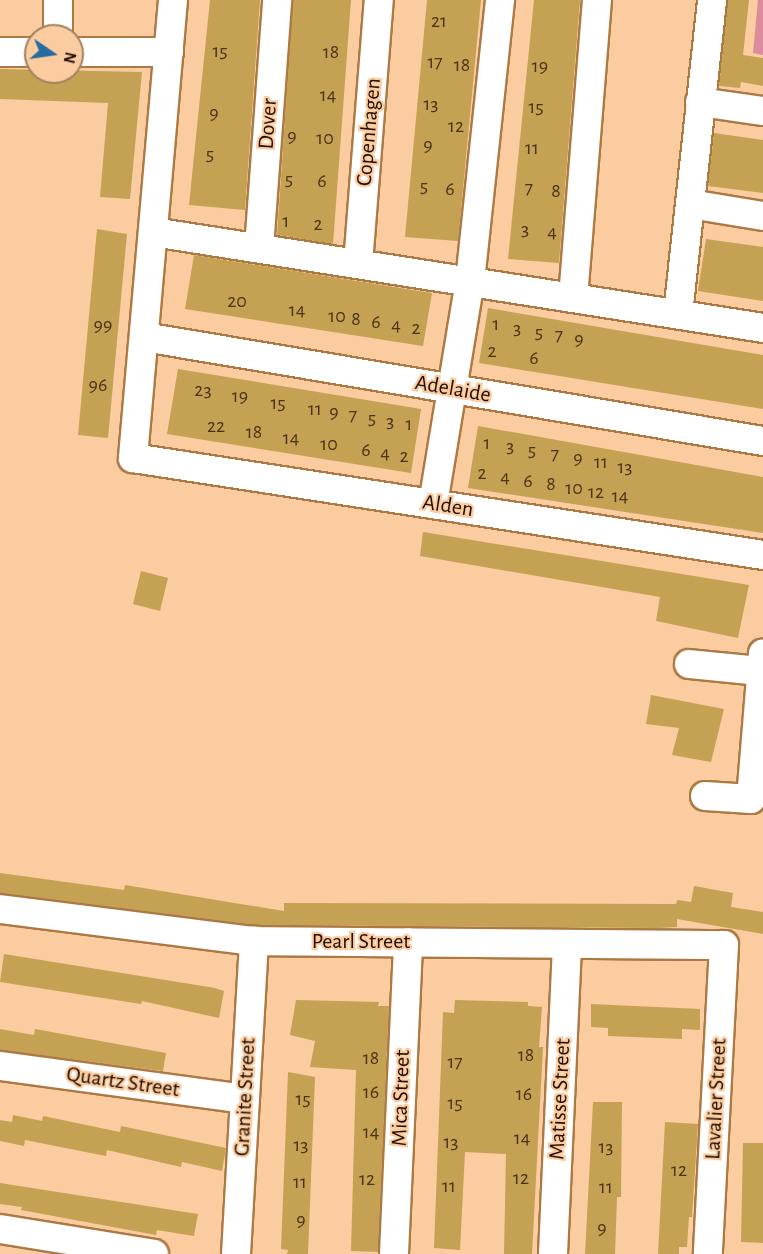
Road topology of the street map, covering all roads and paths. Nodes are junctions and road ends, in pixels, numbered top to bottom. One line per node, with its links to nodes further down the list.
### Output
1 (58, 0): 8 (street)
2 (173, 0): 12 (street)
3 (277, 0): 18 (street, Dover)
4 (379, 0): 19 (street, Copenhagen)
5 (500, 0): 20 (street)
6 (597, 0): 21 (street)
7 (712, 0): 13 (street)
8 (58, 24)
9 (0, 52): 10 (street)
10 (24, 52)
11 (84, 52): 12 (street)
12 (169, 52): 17 (street)
13 (700, 102): 14 (street); 15 (street)
14 (763, 111)
15 (690, 204): 16 (street); 22 (street)
16 (763, 216)
17 (153, 232): 18 (street); 24 (street)
18 (259, 248): 19 (street)
19 (358, 264): 20 (street)
20 (470, 282): 21 (street); 25 (street)
21 (573, 298): 22 (street)
22 (678, 314): 23 (street)
23 (763, 328)
24 (144, 337): 25 (street, Adelaide); 27 (street, Alden)
25 (452, 389): 26 (street, Adelaide); 27 (street)
26 (763, 441)
27 (433, 504): 28 (street, Alden)
28 (763, 555)
29 (761, 662): 30 (street); 31 (street)
30 (689, 664)
31 (705, 796)
32 (0, 909): 33 (street, Pearl Street)
33 (254, 941): 34 (street, Pearl Street); 38 (street, Granite Street)
34 (408, 942): 35 (street, Pearl Street); 42 (street, Mica Street)
35 (567, 944): 36 (street, Pearl Street); 43 (street, Matisse Street)
36 (724, 945): 44 (street, Lavalier Street)
37 (0, 1066): 38 (street, Quartz Street)
38 (245, 1099): 41 (street, Granite Street)
39 (0, 1229): 40 (street)
40 (154, 1254)
41 (236, 1254)
42 (394, 1254)
43 (553, 1254)
44 (708, 1254)

